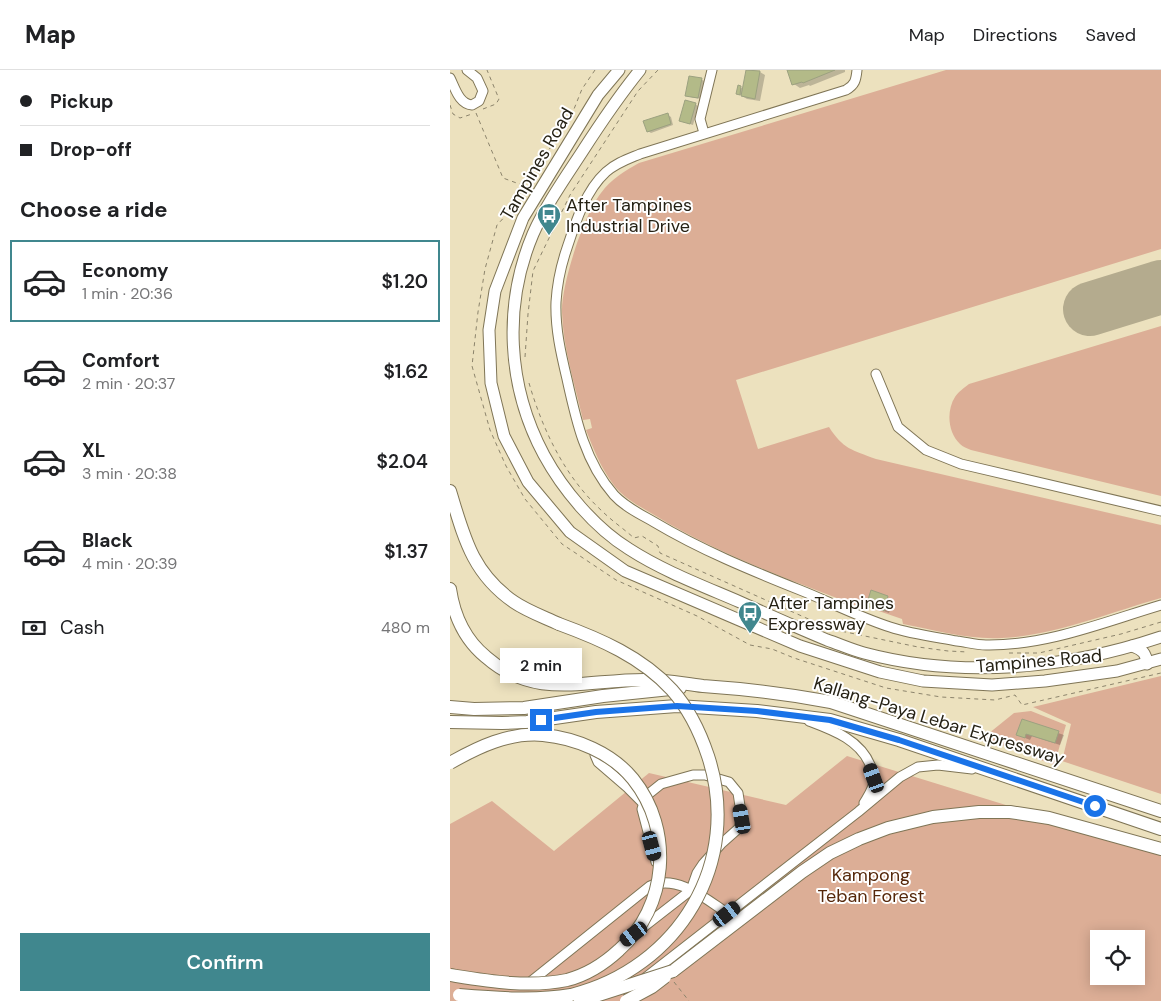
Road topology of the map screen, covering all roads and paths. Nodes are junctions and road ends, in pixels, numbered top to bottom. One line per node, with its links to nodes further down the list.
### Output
1 (467, 70): 8 (lane)
2 (595, 70): 11 (path)
3 (619, 70): 26 (main road, Tampines Road)
4 (658, 70): 13 (path)
5 (712, 70): 10 (lane)
6 (858, 70): 10 (lane)
7 (639, 71): 22 (main road, Tampines Road)
8 (450, 78)
9 (476, 112): 11 (path)
10 (704, 134): 19 (lane)
11 (524, 186): 12 (path)
12 (485, 269)
13 (525, 358)
14 (876, 374): 17 (lane)
15 (527, 376): 23 (path)
16 (450, 491): 48 (highway, bridge)
17 (1161, 511)
18 (450, 588): 28 (highway)
19 (1161, 605)
20 (1161, 622): 24 (path)
21 (1161, 637): 22 (main road, Tampines Road)
22 (1132, 646): 26 (main road)
23 (967, 652)
24 (1004, 653)
25 (1161, 659): 26 (main road, Tampines Road)
26 (1147, 664)
27 (1161, 673): 29 (path)
28 (703, 686): 30 (highway); 37 (highway, Kallang-Paya Lebar Expressway)
29 (1015, 695)
30 (450, 707)
31 (798, 716): 32 (highway); 35 (highway); 38 (lane)
32 (450, 722)
33 (596, 749): 36 (lane)
34 (450, 763): 44 (highway, bridge)
35 (991, 772): 38 (lane); 39 (highway)
36 (643, 803): 41 (lane); 42 (lane)
37 (1161, 811)
38 (858, 812): 43 (lane)
39 (1161, 829)
40 (1161, 849): 45 (highway)
41 (661, 882): 42 (lane); 47 (lane)
42 (692, 890): 43 (lane); 47 (lane)
43 (727, 914): 46 (lane)
44 (450, 974): 47 (lane)
45 (673, 975): 50 (highway, bridge); 51 (highway, bridge); 52 (path)
46 (635, 986)
47 (524, 987)
48 (454, 994): 49 (highway, bridge)
49 (487, 1001)
50 (580, 1001)
51 (626, 1001)
52 (689, 1001)

